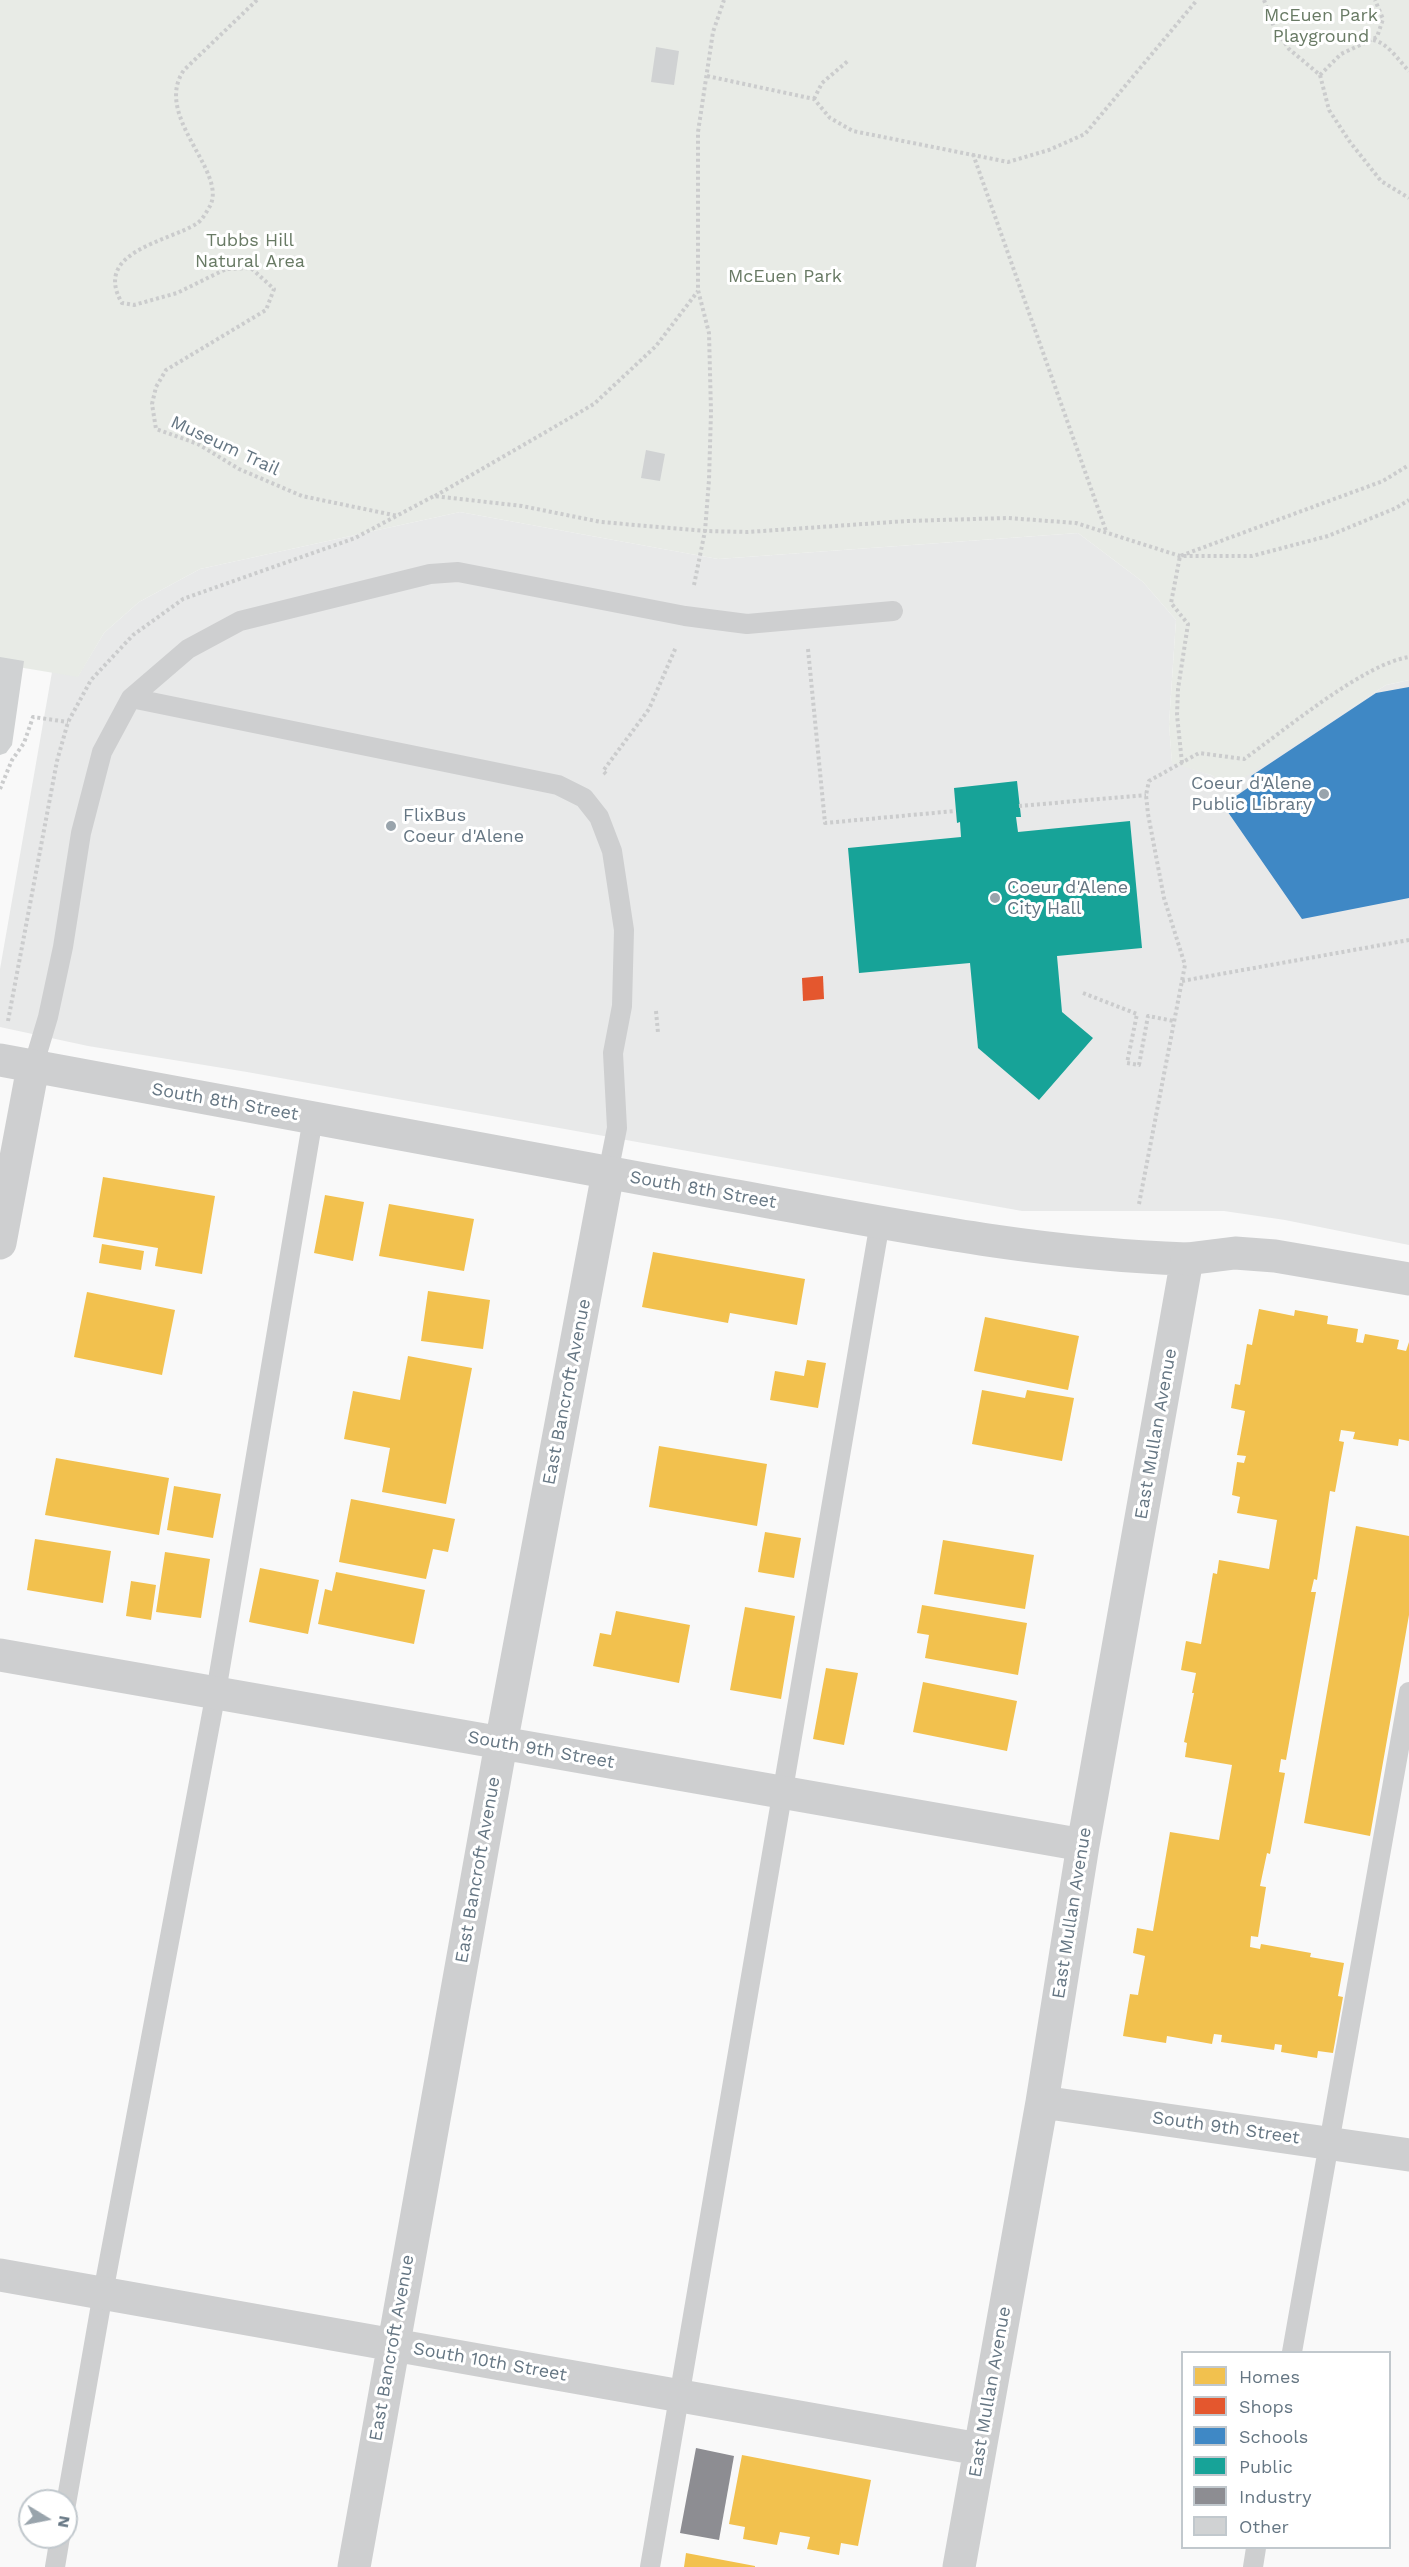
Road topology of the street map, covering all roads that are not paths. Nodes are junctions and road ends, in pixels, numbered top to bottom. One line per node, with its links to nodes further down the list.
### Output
1 (893, 611): 2 (lane)
2 (131, 698): 4 (lane); 6 (lane)
3 (0, 1060): 4 (street, South 8th Street)
4 (33, 1067): 5 (street, South 8th Street); 8 (street)
5 (313, 1118): 6 (street, South 8th Street); 12 (lane)
6 (608, 1173): 7 (street, South 8th Street); 14 (street, East Bancroft Avenue)
7 (880, 1222): 9 (street, South 8th Street); 15 (lane)
8 (0, 1243)
9 (1187, 1259): 10 (street, South 8th Street); 16 (street, East Mullan Avenue)
10 (1409, 1280)
11 (0, 1656): 12 (street, South 9th Street)
12 (216, 1692): 14 (street, South 9th Street); 21 (lane)
13 (1409, 1692): 18 (lane)
14 (501, 1744): 15 (street, South 9th Street); 22 (street, East Bancroft Avenue)
15 (784, 1791): 16 (street, South 9th Street); 24 (lane)
16 (1083, 1845): 17 (street, East Mullan Avenue)
17 (1042, 2102): 18 (street, South 9th Street); 25 (street, East Mullan Avenue)
18 (1330, 2143): 19 (street, South 9th Street); 23 (lane)
19 (1409, 2155)
20 (0, 2275): 21 (street, South 10th Street)
21 (102, 2293): 22 (street, South 10th Street); 26 (lane)
22 (393, 2344): 24 (street, South 10th Street); 30 (street, East Bancroft Avenue)
23 (1292, 2351)
24 (680, 2396): 25 (street, South 10th Street); 31 (lane)
25 (979, 2449): 32 (street, East Mullan Avenue)
26 (69, 2489)
27 (58, 2549): 29 (lane)
28 (1256, 2549): 33 (lane)
29 (55, 2567)
30 (354, 2567)
31 (650, 2567)
32 (958, 2567)
33 (1253, 2567)

